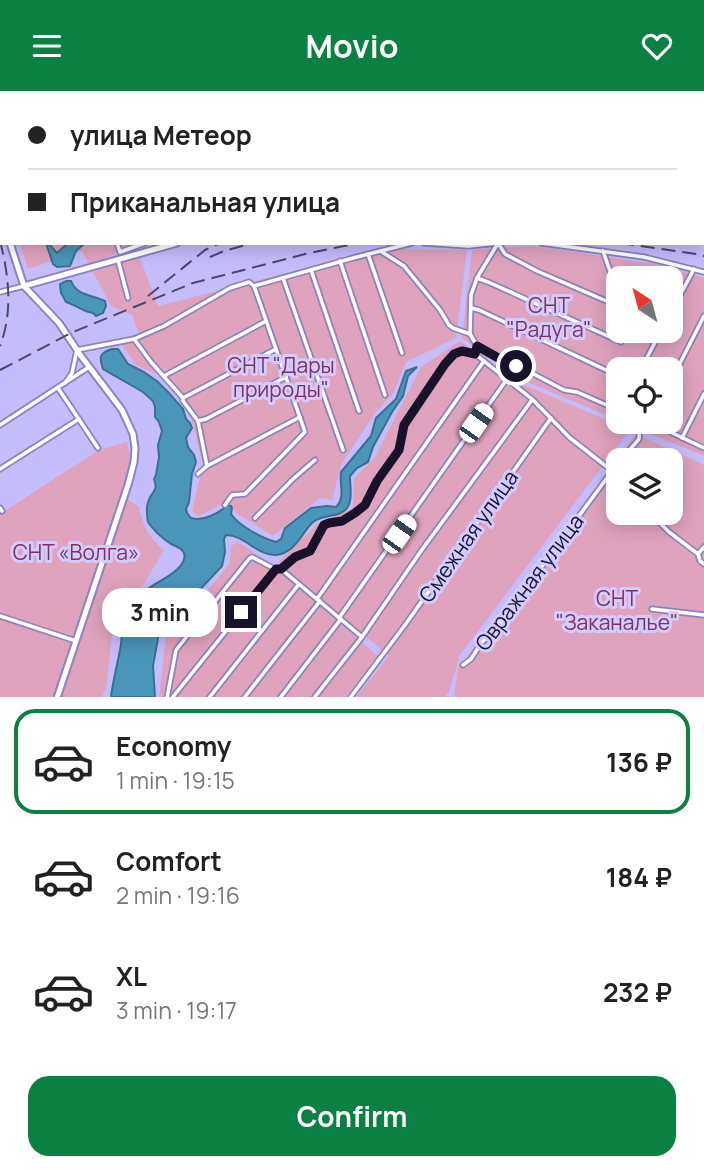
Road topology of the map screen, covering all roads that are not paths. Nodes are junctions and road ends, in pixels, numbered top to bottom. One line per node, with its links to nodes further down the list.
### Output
1 (11, 245): 22 (street)
2 (118, 245): 3 (street)
3 (140, 245)
4 (170, 245): 14 (street)
5 (404, 245): 11 (street)
6 (453, 245): 7 (street)
7 (478, 245)
8 (497, 245): 21 (street)
9 (499, 245): 27 (street)
10 (556, 245): 12 (street)
11 (382, 251): 13 (street); 31 (street)
12 (603, 251): 16 (street); 17 (street)
13 (368, 254): 15 (street); 37 (street)
14 (118, 260): 22 (street); 26 (street)
15 (340, 261): 18 (street); 49 (street)
16 (608, 266)
17 (694, 269): 19 (street); 24 (street)
18 (311, 270): 20 (street); 53 (street)
19 (704, 272)
20 (283, 278): 23 (street); 63 (street)
21 (477, 278): 28 (street); 32 (street)
22 (24, 286): 25 (street); 35 (street)
23 (254, 286): 30 (street); 33 (street)
24 (683, 290)
25 (0, 292)
26 (128, 298)
27 (606, 301)
28 (471, 308): 31 (street); 42 (street)
29 (704, 316): 39 (street)
30 (265, 321): 36 (street); 43 (street)
31 (470, 334): 34 (street)
32 (606, 335)
33 (134, 339): 35 (street); 43 (street)
34 (477, 346): 38 (street); 52 (street)
35 (75, 347): 41 (street); 46 (street)
36 (276, 349): 44 (street); 50 (street)
37 (402, 353)
38 (475, 354): 40 (street); 76 (street)
39 (683, 357)
40 (484, 361): 45 (street); 78 (street)
41 (89, 367): 46 (street); 84 (street)
42 (606, 370)
43 (164, 376): 50 (street)
44 (286, 377): 54 (street); 57 (street)
45 (507, 379): 51 (street); 82 (street)
46 (65, 383): 47 (street)
47 (58, 388): 56 (street); 58 (street)
48 (704, 394): 60 (street)
49 (385, 395)
50 (183, 398): 57 (street)
51 (532, 399): 55 (street); 83 (street)
52 (606, 405)
53 (359, 411)
54 (300, 417): 65 (street); 70 (street)
55 (551, 417): 66 (street); 93 (street, Смежная улица)
56 (79, 419): 61 (street); 67 (street)
57 (198, 421): 65 (street)
58 (0, 425)
59 (675, 434): 60 (street)
60 (682, 437): 62 (street)
61 (98, 448)
62 (704, 448)
63 (343, 450)
64 (315, 460): 71 (street)
65 (207, 466): 68 (street)
66 (606, 466)
67 (0, 469)
68 (198, 474)
69 (606, 477): 85 (street, Овражная улица)
70 (225, 505)
71 (255, 519)
72 (662, 525): 74 (street)
73 (704, 547): 74 (street)
74 (698, 554): 75 (street)
75 (704, 564)
76 (278, 569): 77 (street); 87 (street); 88 (street)
77 (299, 584): 78 (street); 89 (street)
78 (318, 600): 82 (street); 90 (street)
79 (652, 609): 80 (street)
80 (704, 615)
81 (0, 616): 84 (street)
82 (340, 618): 83 (street); 91 (street)
83 (362, 637): 92 (street)
84 (76, 641): 86 (street)
85 (463, 665)
86 (57, 697)
87 (167, 697)
88 (173, 697)
89 (210, 697)
90 (245, 697)
91 (281, 697)
92 (315, 697)
93 (351, 697)

